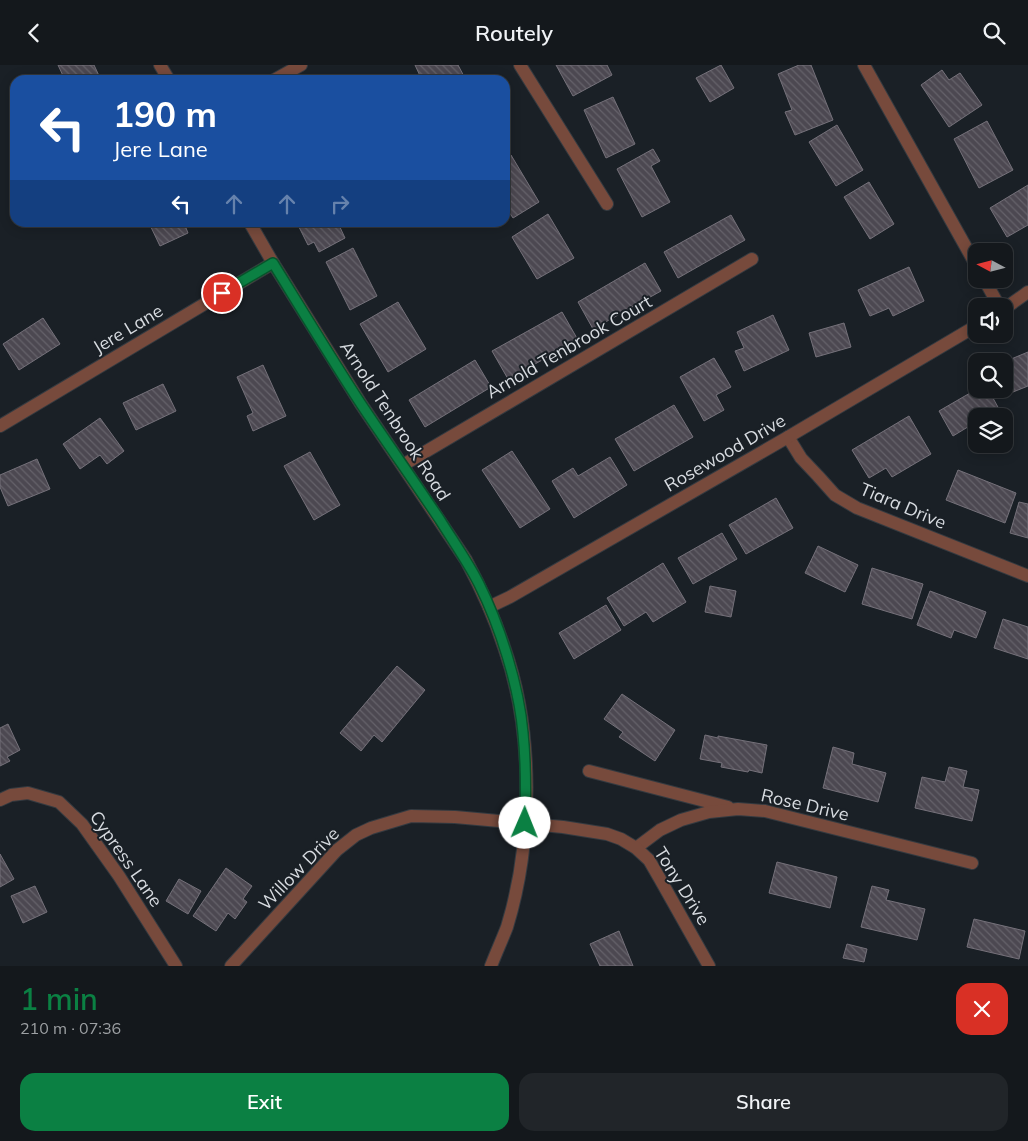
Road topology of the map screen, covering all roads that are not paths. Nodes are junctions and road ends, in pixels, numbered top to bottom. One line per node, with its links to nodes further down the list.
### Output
1 (301, 65): 4 (street)
2 (520, 65): 5 (street)
3 (864, 65): 7 (street)
4 (283, 75)
5 (607, 204)
6 (252, 227): 9 (street, Arnold Tenbrook Road)
7 (968, 251)
8 (752, 259): 15 (street, Arnold Tenbrook Court)
9 (273, 263): 13 (street, Jere Lane); 15 (street, Arnold Tenbrook Road)
10 (1028, 292): 11 (street)
11 (1013, 303)
12 (968, 331): 14 (street, Rosewood Drive)
13 (0, 426)
14 (788, 437): 16 (street, Tiara Drive); 17 (street, Rosewood Drive)
15 (403, 465): 17 (street, Arnold Tenbrook Road)
16 (1028, 575)
17 (489, 607): 21 (street, Arnold Tenbrook Road)
18 (589, 771): 20 (street)
19 (0, 800): 24 (street, Cypress Lane)
20 (738, 809): 22 (street, Rose Drive); 23 (street, Rose Drive)
21 (525, 823): 22 (street, Tony Drive); 25 (street, Willow Drive); 26 (street, Arnold Tenbrook Road)
22 (636, 848): 27 (street, Tony Drive)
23 (972, 863)
24 (176, 966)
25 (231, 966)
26 (491, 966)
27 (709, 966)

